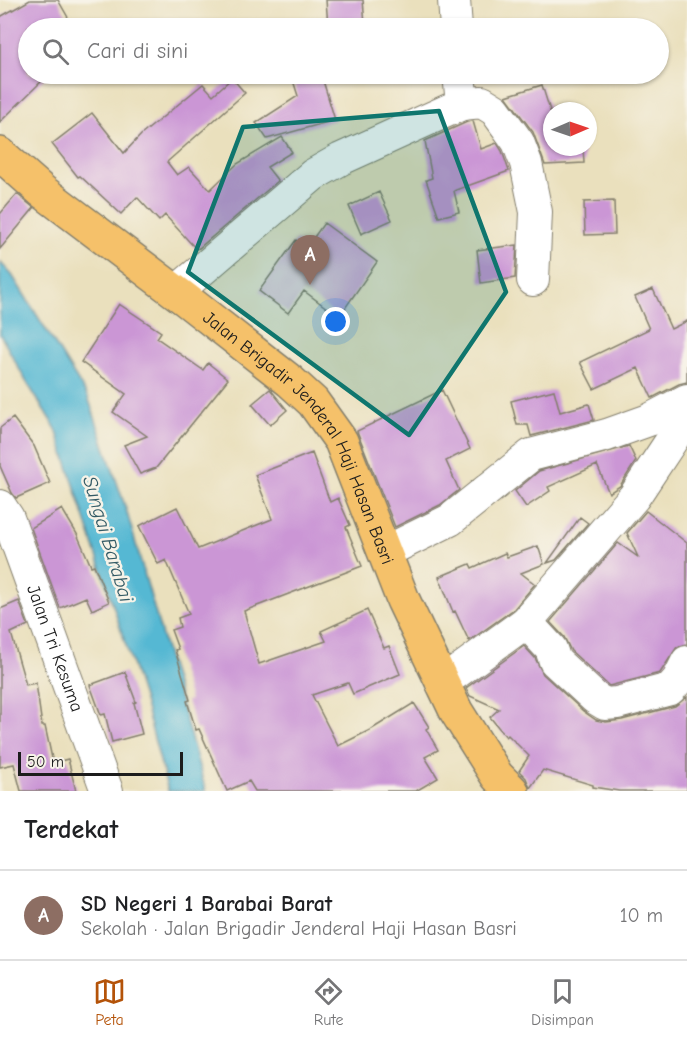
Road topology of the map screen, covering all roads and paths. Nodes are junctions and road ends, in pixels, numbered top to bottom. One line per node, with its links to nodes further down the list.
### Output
1 (454, 0): 2 (street)
2 (455, 18)
3 (460, 89): 5 (street); 6 (street)
4 (0, 154): 6 (main road, Jalan Brigadir Jenderal Haji Hasan Basri)
5 (533, 280)
6 (176, 292): 10 (main road, Jalan Brigadir Jenderal Haji Hasan Basri)
7 (687, 400): 10 (street)
8 (687, 417): 11 (street)
9 (0, 506): 14 (street, Jalan Tri Kesuma)
10 (385, 552): 13 (main road, Jalan Brigadir Jenderal Haji Hasan Basri)
11 (526, 622): 12 (street); 13 (street)
12 (687, 662)
13 (442, 683): 15 (main road, Jalan Brigadir Jenderal Haji Hasan Basri)
14 (106, 791)
15 (512, 791)

